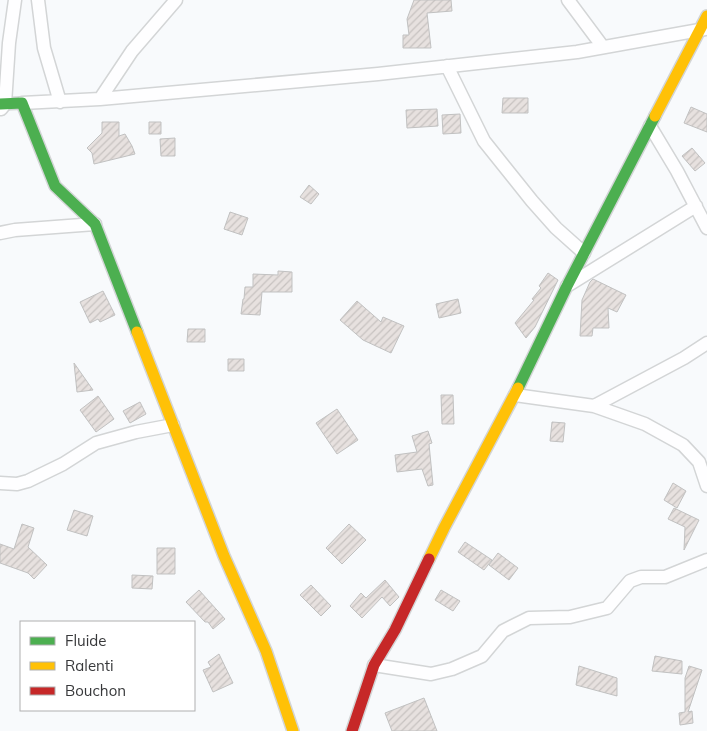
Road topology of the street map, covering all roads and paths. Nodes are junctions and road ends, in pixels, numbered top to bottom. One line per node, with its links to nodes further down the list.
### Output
1 (15, 0): 12 (street)
2 (38, 0): 10 (street)
3 (176, 0): 9 (street)
4 (568, 0): 7 (street)
5 (707, 16): 6 (street)
6 (704, 29): 7 (street); 13 (street)
7 (602, 47): 8 (street)
8 (447, 66): 9 (street); 18 (street)
9 (100, 99): 10 (street)
10 (60, 102): 11 (street)
11 (22, 104): 12 (street); 15 (street)
12 (2, 106)
13 (650, 126): 14 (street); 18 (street)
14 (696, 206): 16 (street); 19 (street)
15 (95, 224): 17 (street); 23 (street)
16 (707, 228)
17 (0, 233)
18 (584, 253): 19 (street)
19 (567, 286): 21 (street)
20 (707, 343): 22 (street)
21 (515, 395): 22 (street); 27 (street)
22 (594, 406): 25 (street)
23 (172, 425): 24 (street); 28 (street)
24 (0, 483)
25 (707, 486)
26 (707, 560): 27 (street)
27 (374, 665): 29 (street)
28 (293, 731)
29 (352, 731)

